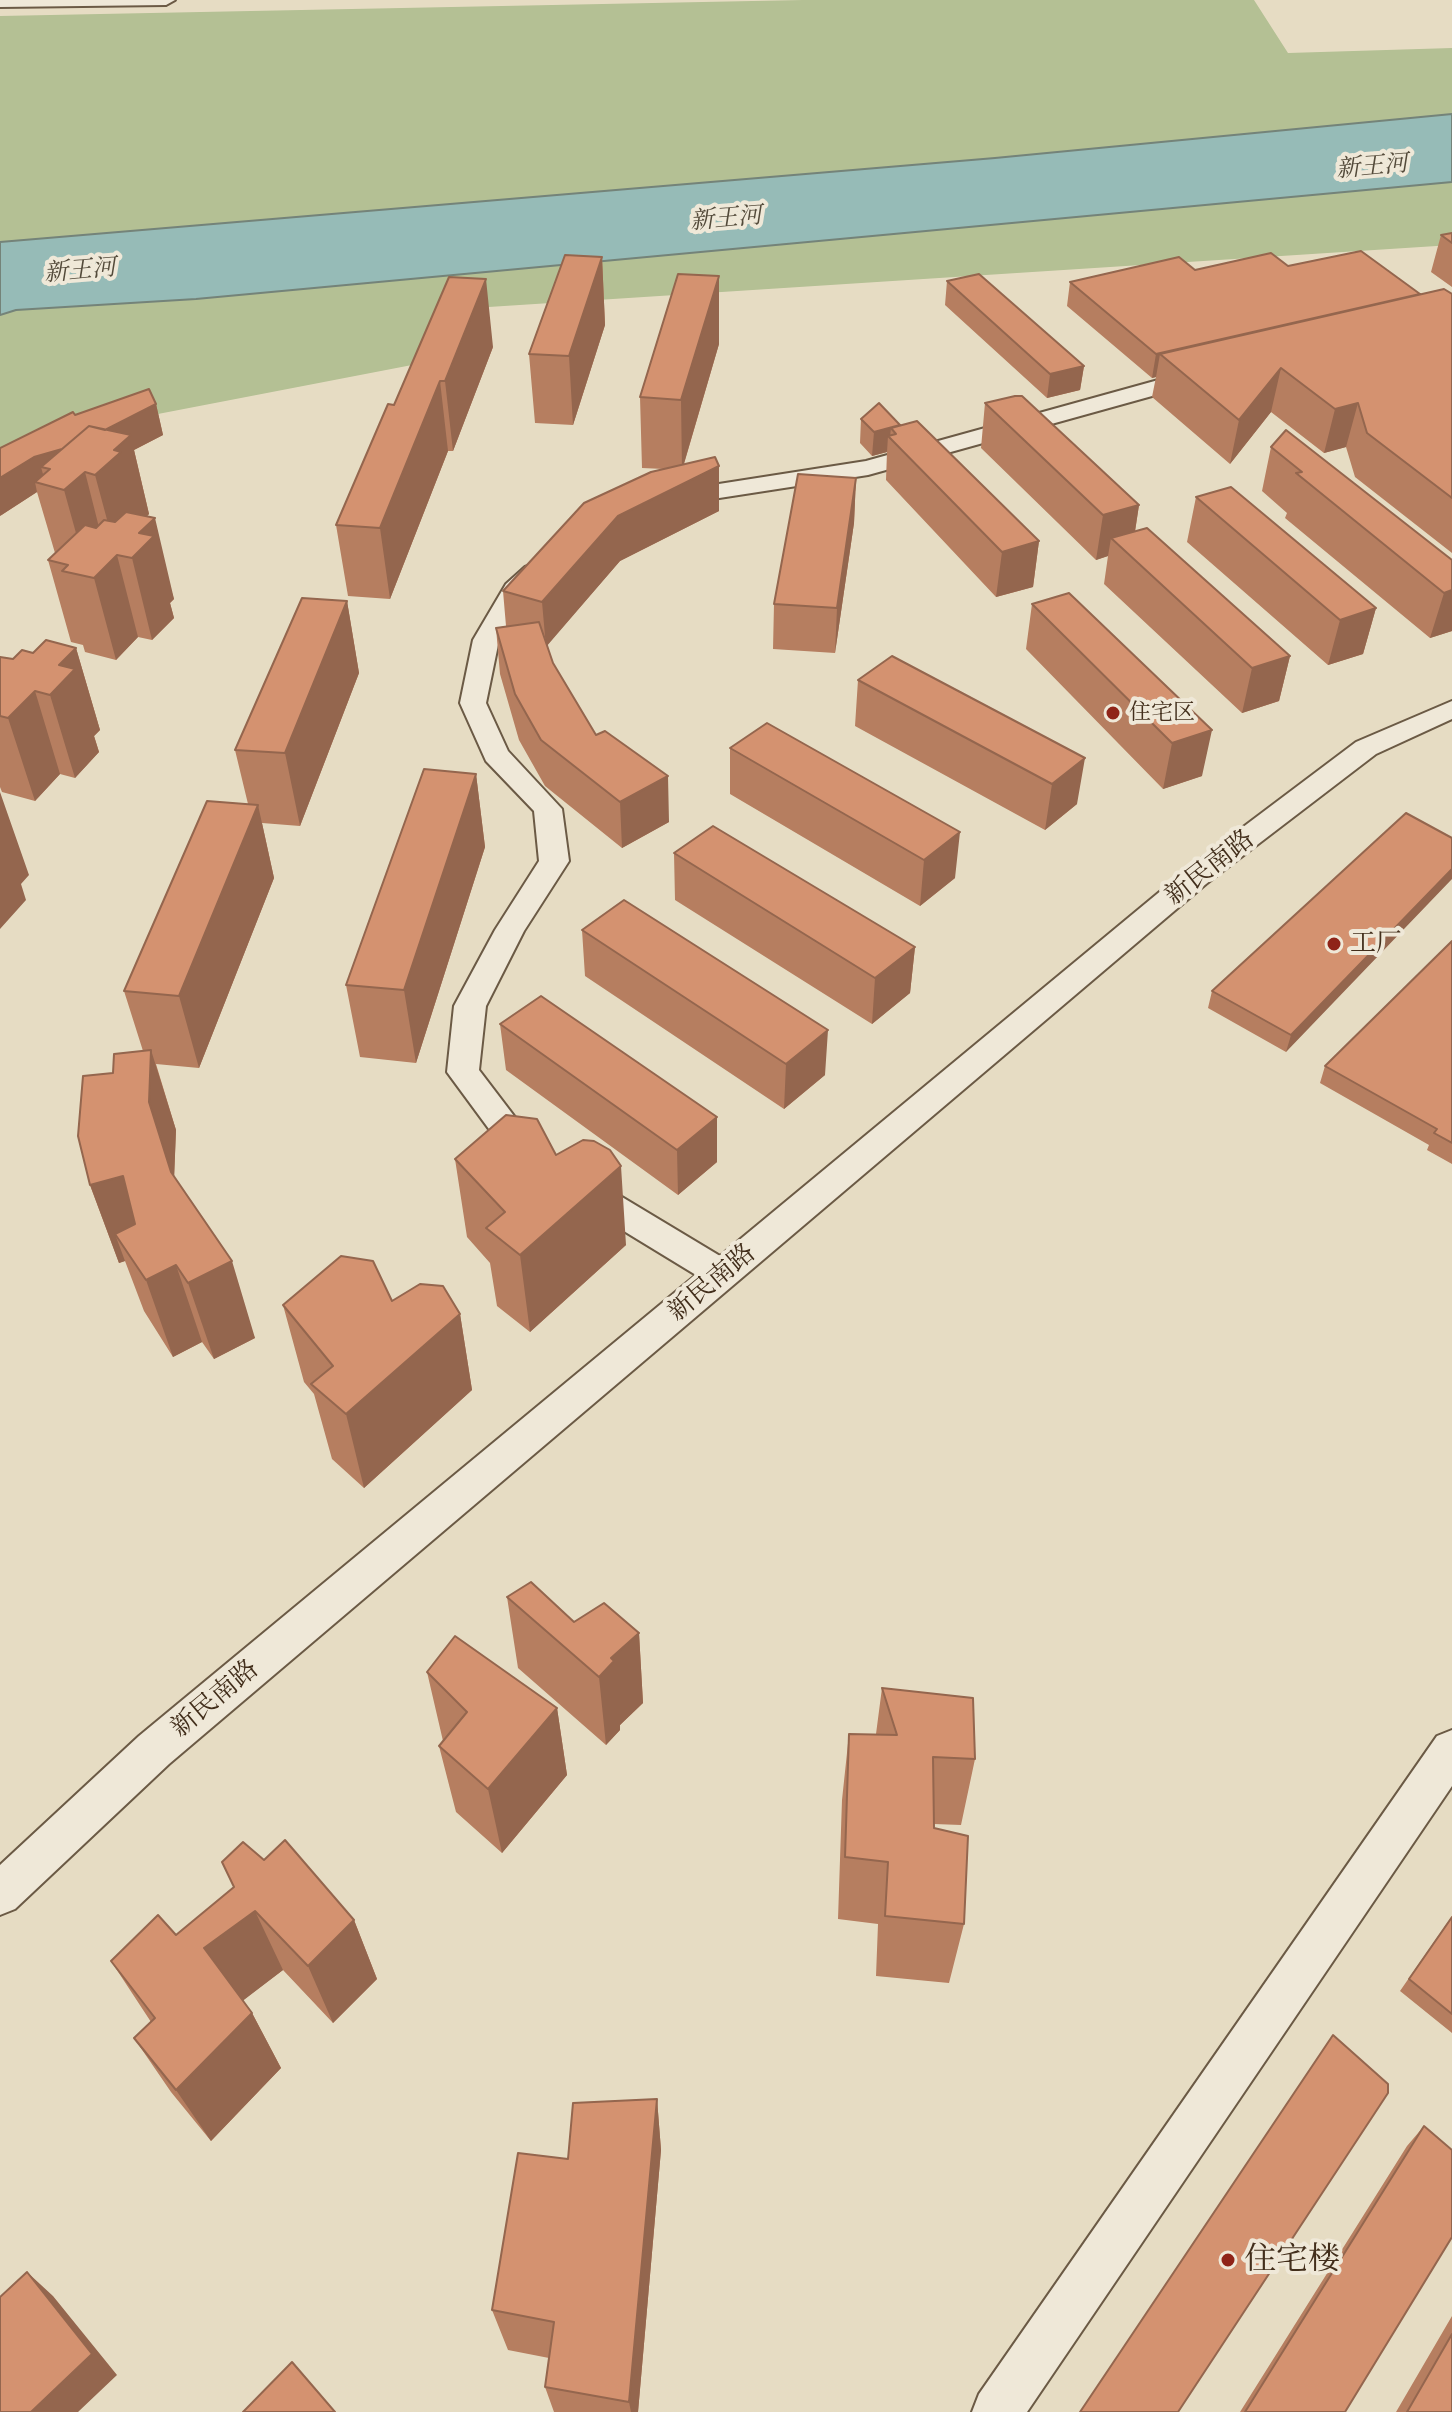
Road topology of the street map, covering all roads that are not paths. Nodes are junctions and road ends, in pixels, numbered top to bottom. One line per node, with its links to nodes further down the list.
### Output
1 (166, 0): 2 (street)
2 (0, 2)
3 (1220, 371): 4 (street)
4 (646, 502)
5 (558, 550): 7 (street)
6 (1452, 709): 7 (street, 新民南路)
7 (722, 1274): 9 (street, 新民南路)
8 (1452, 1750): 10 (street)
9 (0, 1894)
10 (997, 2412)

